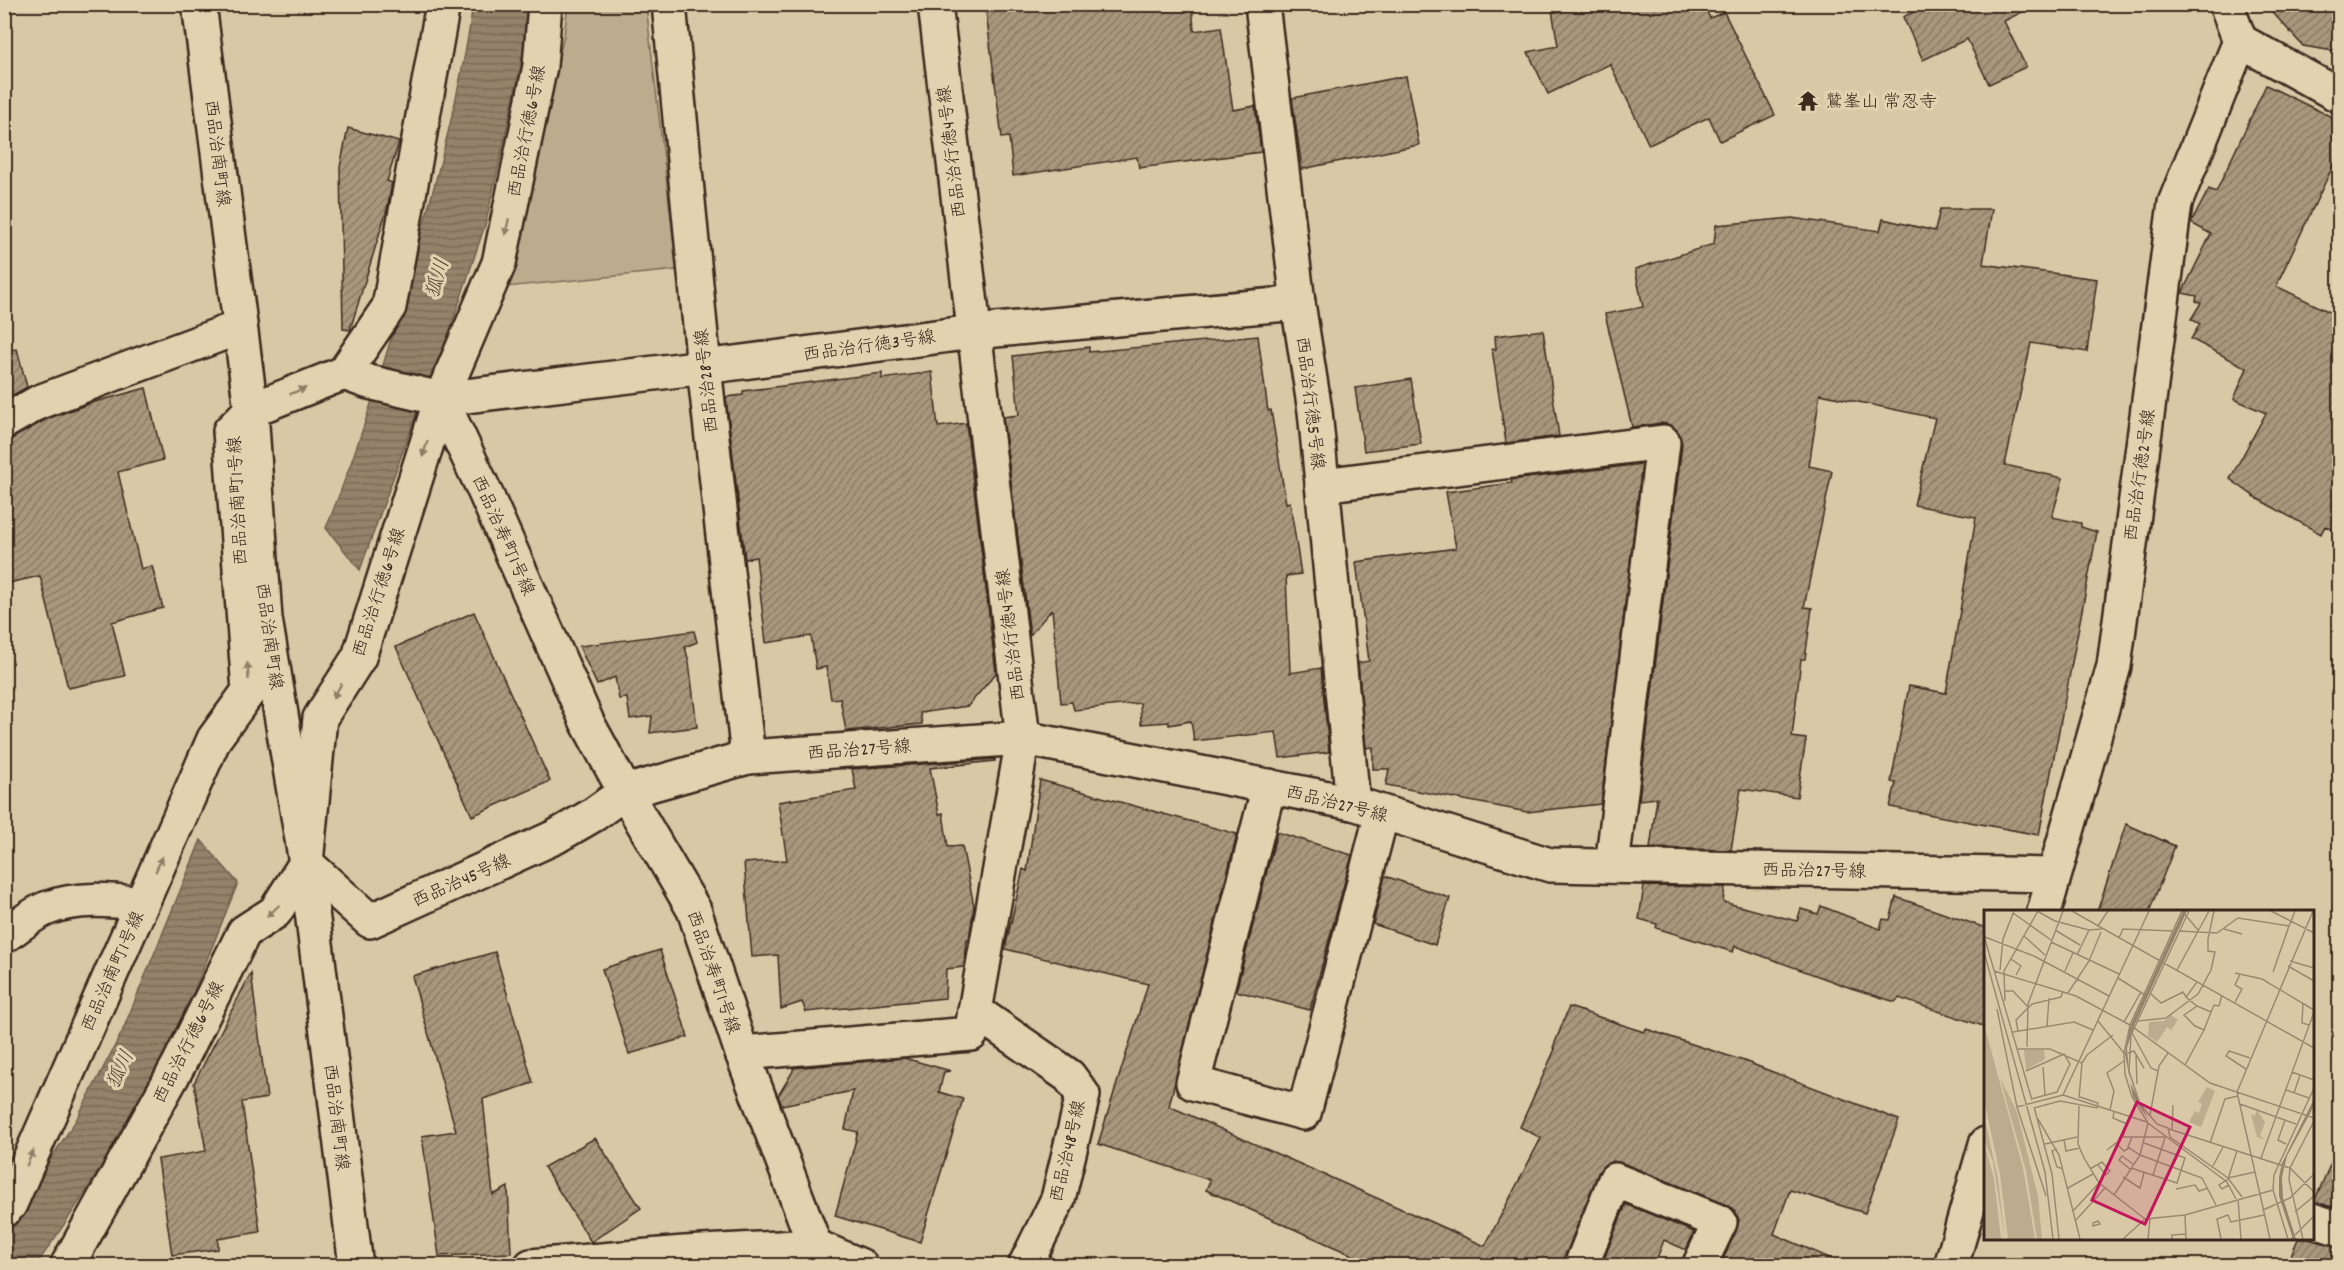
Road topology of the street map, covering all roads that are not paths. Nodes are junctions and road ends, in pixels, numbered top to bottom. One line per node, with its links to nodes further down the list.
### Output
1 (199, 4): 11 (street, 西品治南町線)
2 (443, 4): 14 (street)
3 (546, 4): 15 (street, 西品治行徳6号線, one-way to 15)
4 (669, 4): 13 (street, 西品治28号線)
5 (935, 4): 12 (street, 西品治行徳4号線)
6 (1262, 4): 10 (street, 西品治行徳5号線)
7 (2226, 4): 8 (street)
8 (2240, 41): 9 (street); 26 (street, 西品治行徳2号線)
9 (2340, 96)
10 (1298, 303): 12 (street, 西品治行徳3号線); 18 (street, 西品治行徳5号線)
11 (240, 327): 16 (street, 西品治南町線); 17 (street)
12 (973, 332): 13 (street, 西品治行徳3号線); 19 (street, 西品治行徳4号線)
13 (704, 367): 15 (street, 西品治行徳3号線); 20 (street, 西品治28号線)
14 (356, 378): 15 (street); 16 (street, 西品治南町1号線, one-way to 14)
15 (434, 397): 22 (street, 西品治寿町1号線); 24 (street, 西品治行徳6号線, one-way to 24)
16 (251, 410): 24 (street, 西品治南町線); 27 (street, 西品治南町1号線, one-way to 16)
17 (4, 422)
18 (1322, 485): 23 (street, 西品治行徳5号線); 25 (street)
19 (1023, 738): 20 (street, 西品治27号線); 21 (street, 西品治27号線); 30 (street, 西品治行徳4号線)
20 (748, 757): 22 (street, 西品治27号線)
21 (1269, 786): 23 (street, 西品治27号線); 23 (street)
22 (625, 792): 24 (street, 西品治45号線); 31 (street, 西品治寿町1号線)
23 (1368, 808): 25 (street, 西品治27号線)
24 (306, 863): 37 (street, 西品治行徳6号線, one-way to 37); 38 (street, 西品治南町線)
25 (1612, 866): 26 (street, 西品治27号線)
26 (2053, 875): 28 (street, 西品治行徳2号線)
27 (141, 904): 29 (street); 33 (street, 西品治南町1号線, one-way to 27)
28 (2044, 910)
29 (4, 936)
30 (975, 1011): 31 (street, 西品治行徳4号線); 41 (street, 西品治48号線)
31 (742, 1053): 36 (street, 西品治寿町1号線)
32 (1984, 1151): 44 (street)
33 (4, 1210)
34 (2314, 1220): 35 (street)
35 (2340, 1229)
36 (815, 1246): 39 (street); 40 (street)
37 (67, 1266)
38 (356, 1266)
39 (531, 1266)
40 (861, 1266)
41 (1025, 1266)
42 (1581, 1266): 43 (street)
43 (1699, 1266)
44 (1951, 1266)

